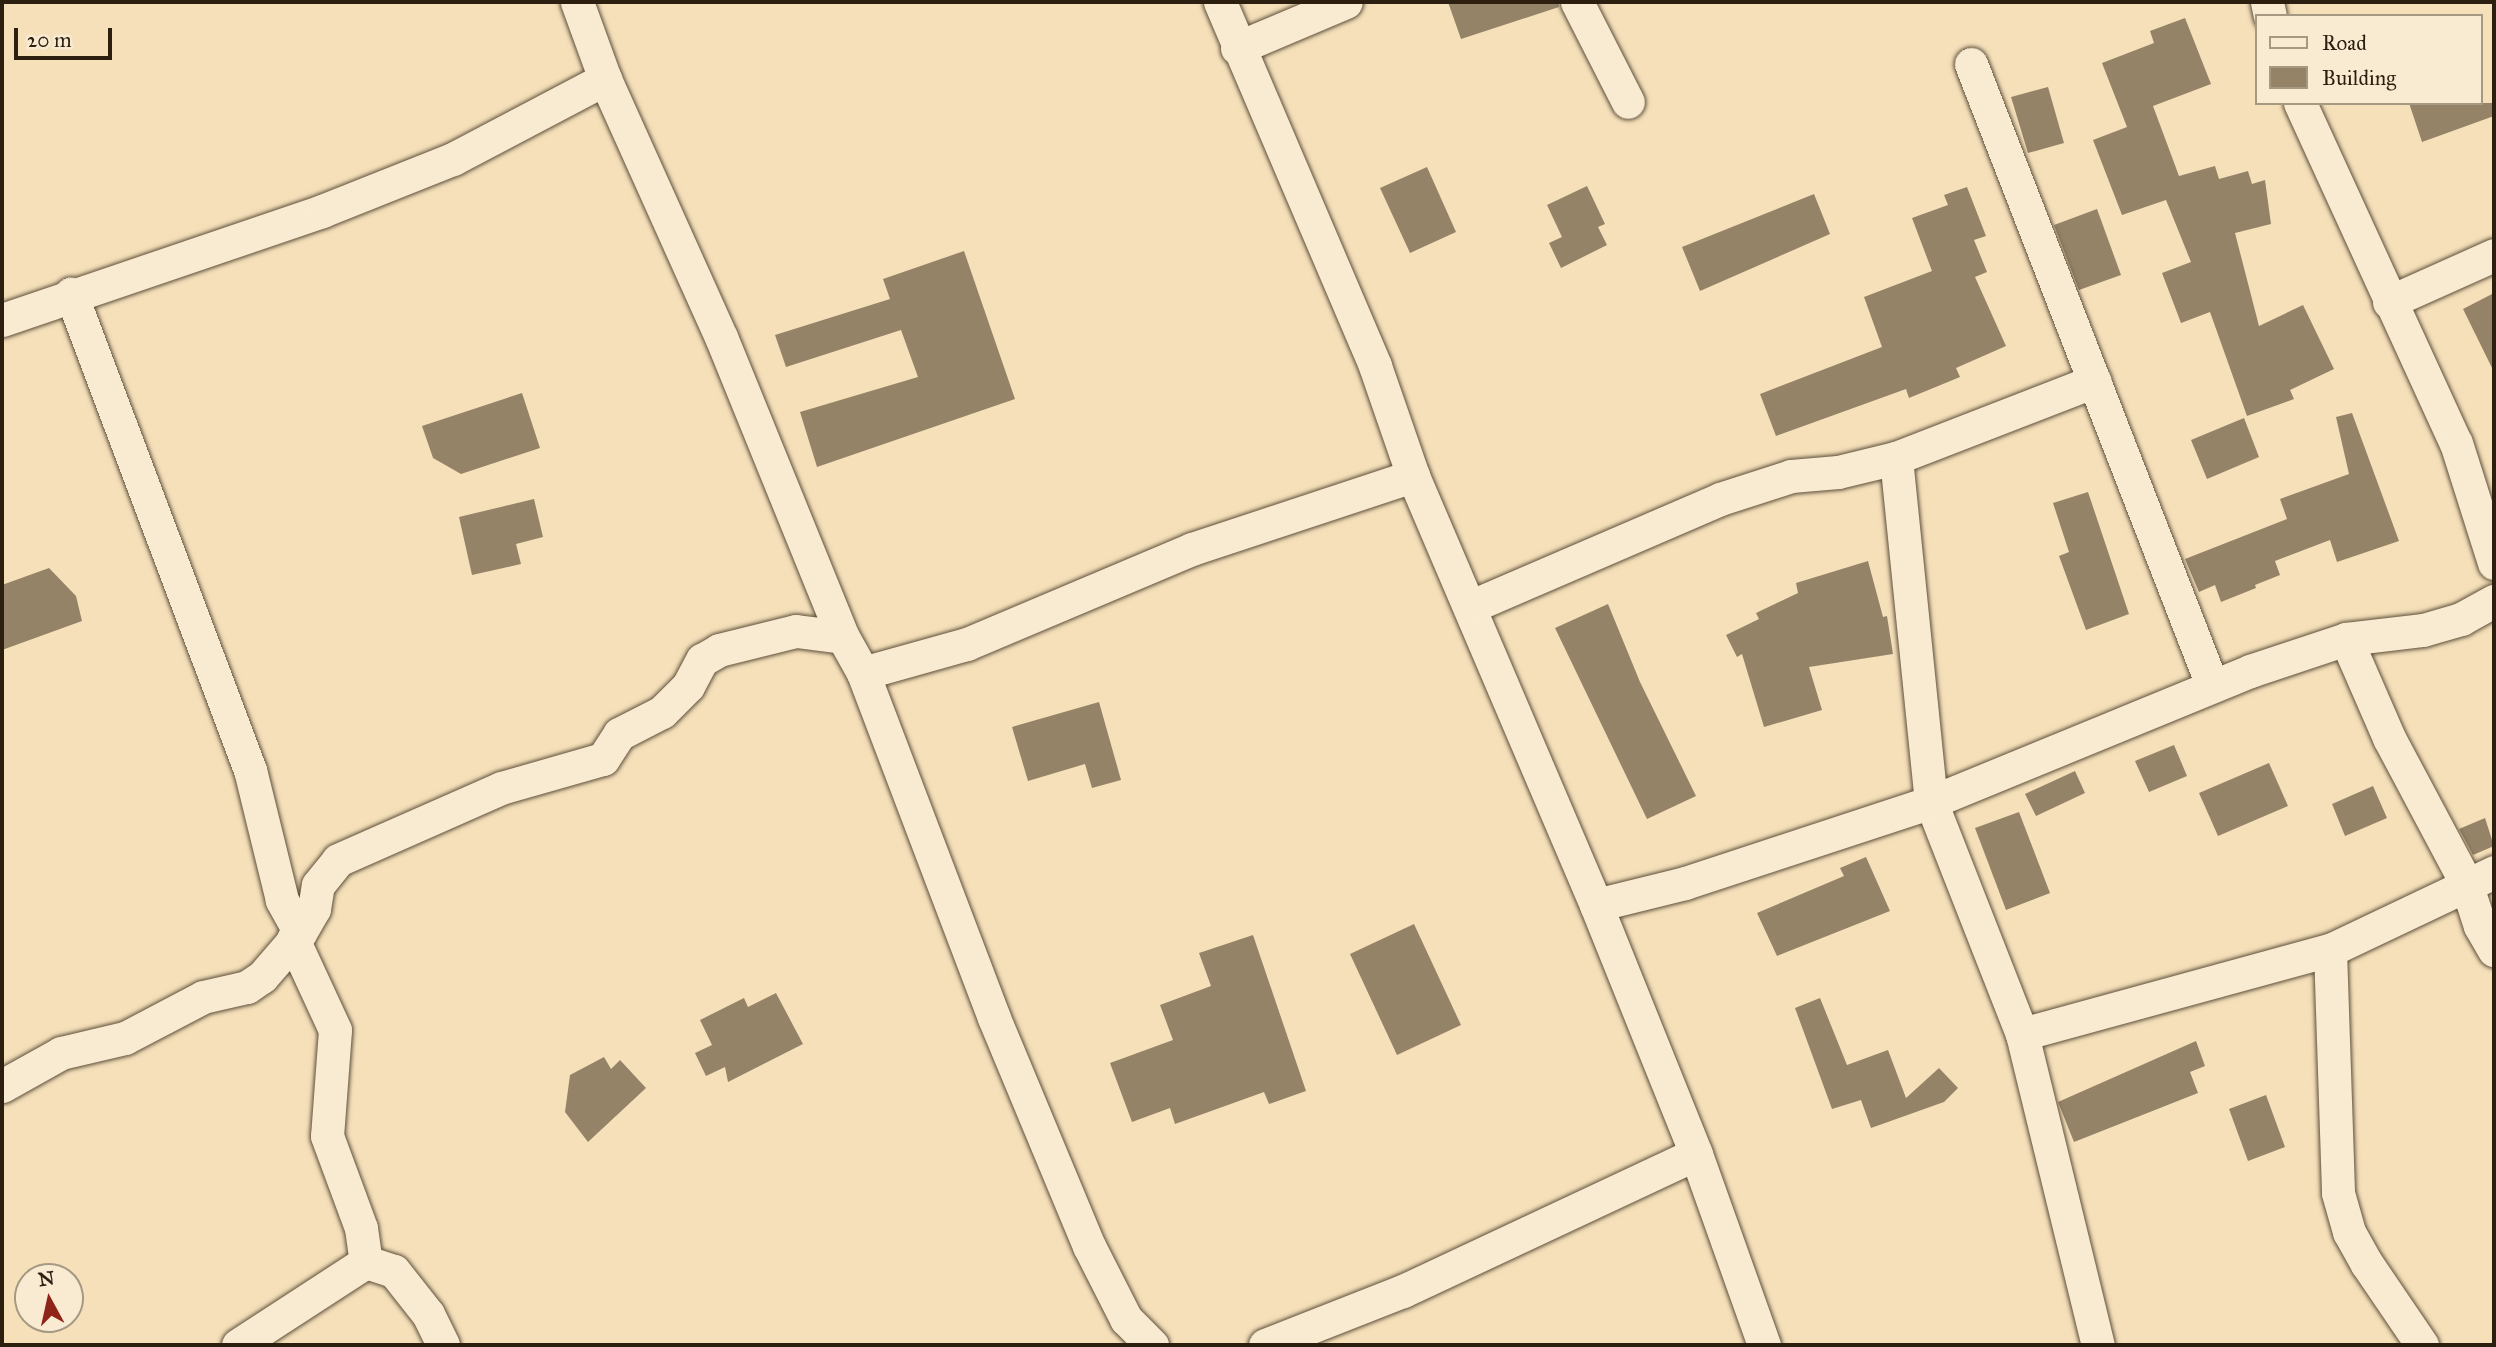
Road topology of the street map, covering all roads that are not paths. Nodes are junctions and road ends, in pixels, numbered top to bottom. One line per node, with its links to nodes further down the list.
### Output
1 (577, 2): 7 (street)
2 (1220, 2): 5 (street)
3 (1346, 2): 5 (street)
4 (1577, 2): 8 (street)
5 (1237, 48): 16 (street)
6 (1971, 64): 14 (street)
7 (604, 79): 11 (street); 20 (street)
8 (1628, 102)
9 (2301, 105): 12 (street)
10 (2494, 255): 12 (street)
11 (71, 294): 13 (street); 27 (street)
12 (2389, 302): 17 (street)
13 (2, 320)
14 (2095, 381): 15 (street); 23 (street)
15 (1896, 458): 19 (street); 24 (street)
16 (1413, 476): 19 (street); 22 (street)
17 (2494, 563)
18 (2494, 601): 21 (street)
19 (1472, 606): 26 (street)
20 (843, 637): 22 (street); 27 (street)
21 (2346, 639): 23 (street); 25 (street)
22 (863, 673): 36 (street)
23 (2212, 685): 24 (street)
24 (1931, 802): 26 (street); 30 (street)
25 (2480, 877): 28 (street); 29 (street)
26 (1596, 905): 32 (street)
27 (296, 936): 31 (street); 33 (street)
28 (2330, 950): 30 (street); 40 (street)
29 (2494, 950)
30 (2022, 1034): 39 (street)
31 (2, 1086)
32 (1696, 1154): 37 (street); 38 (street)
33 (366, 1262): 34 (street); 35 (street)
34 (238, 1345)
35 (443, 1345)
36 (1152, 1345)
37 (1265, 1345)
38 (1764, 1345)
39 (2098, 1345)
40 (2422, 1345)

